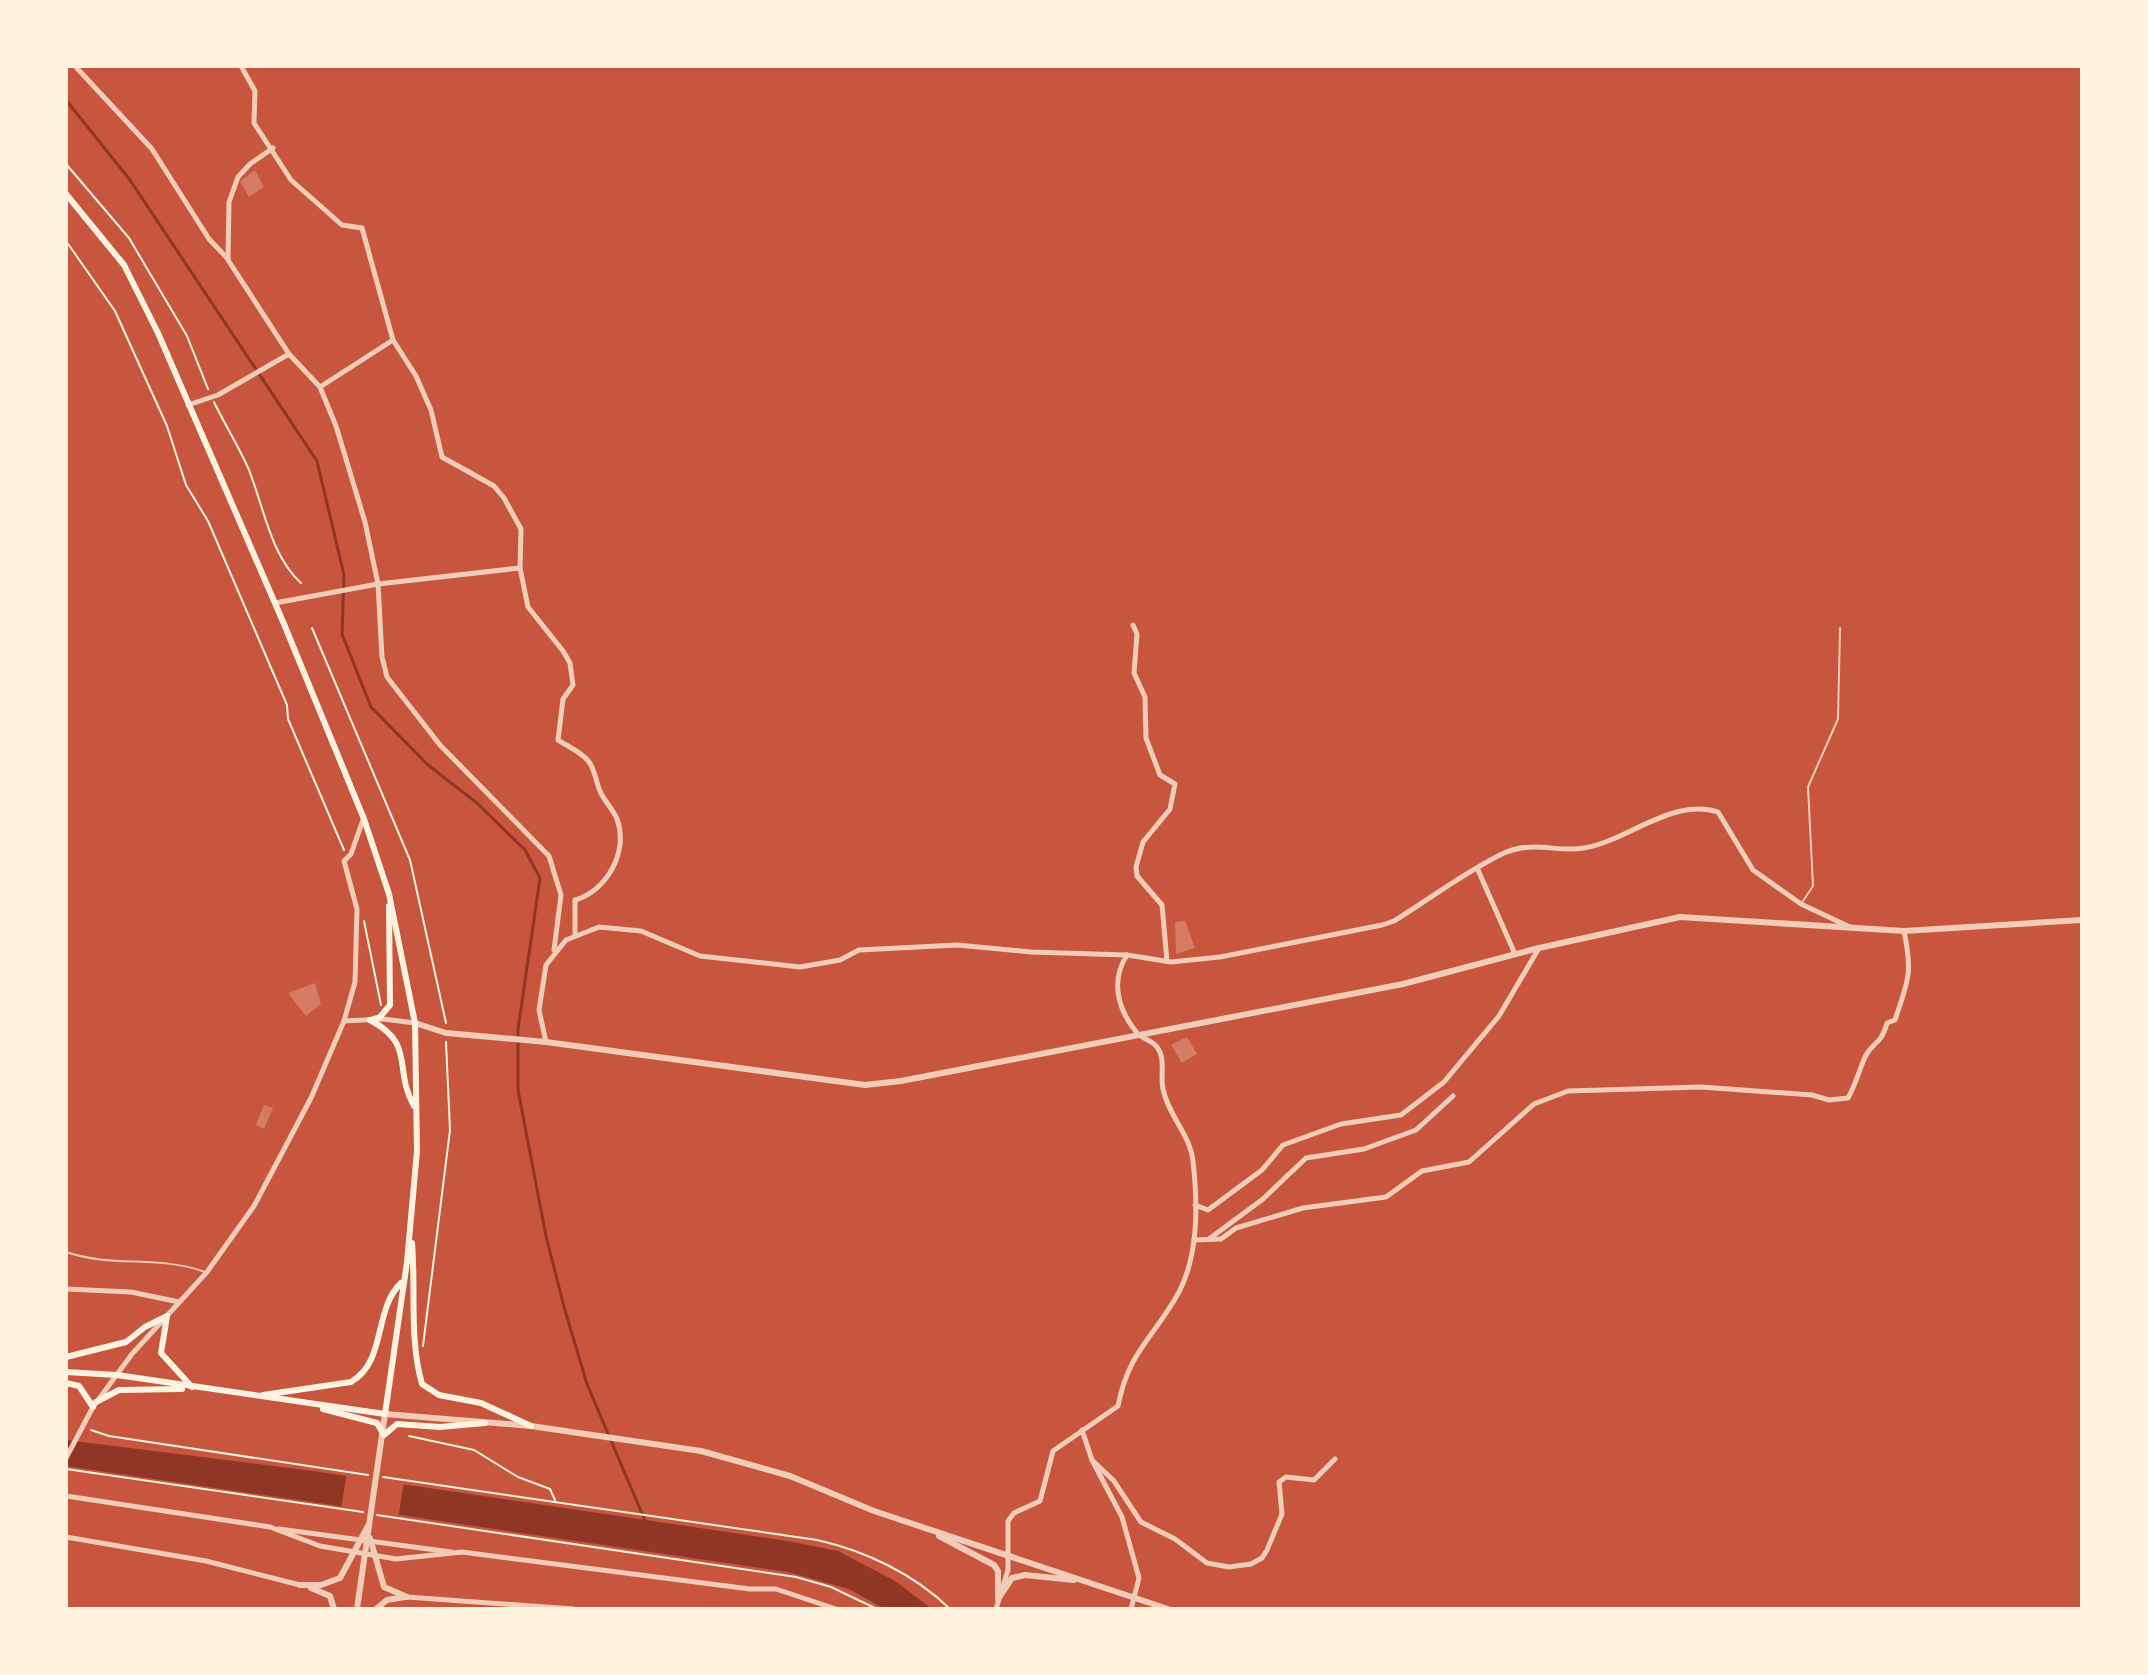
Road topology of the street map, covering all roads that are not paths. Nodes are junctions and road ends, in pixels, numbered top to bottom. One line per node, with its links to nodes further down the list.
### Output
1 (75, 66): 5 (street)
2 (241, 66): 3 (street)
3 (273, 148): 5 (street); 6 (street)
4 (66, 194): 9 (main road)
5 (228, 260): 7 (street)
6 (393, 340): 8 (street); 10 (street)
7 (289, 354): 8 (street); 9 (street)
8 (320, 387): 11 (street)
9 (188, 405): 12 (main road)
10 (520, 568): 11 (street); 22 (street)
11 (378, 584): 12 (street); 24 (street)
12 (275, 603): 15 (main road)
13 (1133, 625): 27 (street)
14 (1840, 628): 18 (lane)
15 (364, 819): 17 (main road); 29 (street)
16 (1478, 870): 18 (street); 25 (street); 27 (street)
17 (389, 894): 28 (main road); 30 (main road)
18 (1801, 904): 20 (street)
19 (2082, 920): 21 (street)
20 (1855, 929): 21 (street); 23 (street)
21 (1904, 931): 37 (street)
22 (575, 935): 24 (street); 26 (street)
23 (1539, 948): 25 (street); 35 (street)
24 (554, 950): 32 (street)
25 (1515, 954): 31 (street)
26 (1127, 955): 27 (street); 31 (street)
27 (1167, 961)
28 (370, 1020): 29 (street); 30 (street); 34 (main road)
29 (344, 1021): 40 (street)
30 (415, 1023): 32 (street); 34 (main road)
31 (1139, 1036): 32 (street); 35 (street)
32 (546, 1042)
33 (1453, 1096): 37 (street)
34 (416, 1110): 36 (main road)
35 (1195, 1205): 38 (street)
36 (411, 1225): 41 (main road); 56 (main road)
37 (1208, 1239): 38 (street)
38 (1194, 1240): 57 (street)
39 (66, 1252): 40 (lane)
40 (207, 1272): 43 (street)
41 (403, 1281): 51 (main road); 54 (main road)
42 (66, 1289): 43 (street)
43 (179, 1302): 44 (street)
44 (167, 1316): 45 (main road); 47 (street); 49 (main road)
45 (66, 1357)
46 (66, 1372): 47 (main road)
47 (117, 1375): 49 (main road); 53 (street)
48 (66, 1383): 53 (main road)
49 (192, 1387): 50 (main road)
50 (203, 1389): 51 (main road); 53 (main road)
51 (259, 1396): 52 (main road)
52 (296, 1402): 54 (main road); 58 (main road)
53 (95, 1405): 59 (street)
54 (385, 1414): 55 (street); 58 (street)
55 (485, 1423): 56 (street); 58 (main road)
56 (531, 1426): 65 (street)
57 (1082, 1430): 61 (street); 68 (street)
58 (383, 1438): 64 (street)
59 (66, 1458)
60 (1335, 1459): 61 (street)
61 (1092, 1460): 72 (street)
62 (66, 1496): 63 (street)
63 (270, 1527): 67 (street); 67 (street)
64 (369, 1528): 70 (street); 71 (street); 75 (street)
65 (926, 1528): 68 (street); 73 (street)
66 (66, 1537): 70 (street)
67 (457, 1553): 78 (street)
68 (1009, 1556): 69 (street); 73 (street)
69 (1086, 1582): 72 (street); 73 (street)
70 (300, 1585): 74 (street)
71 (407, 1597): 76 (street); 77 (street)
72 (1134, 1598): 80 (street); 81 (street)
73 (998, 1599): 79 (street)
74 (334, 1609)
75 (357, 1609)
76 (376, 1609)
77 (574, 1609)
78 (836, 1609)
79 (996, 1609)
80 (1131, 1609)
81 (1168, 1609)

